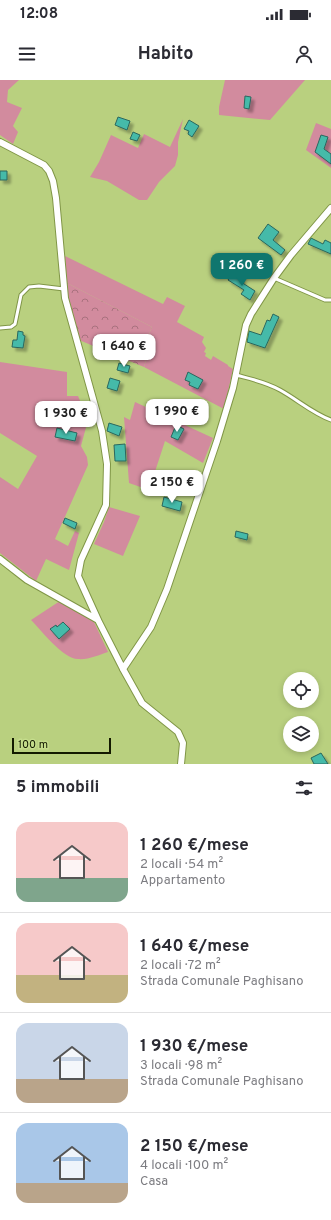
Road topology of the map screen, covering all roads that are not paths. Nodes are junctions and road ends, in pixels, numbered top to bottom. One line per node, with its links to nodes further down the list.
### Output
1 (0, 142): 4 (street)
2 (331, 208): 3 (street)
3 (274, 278): 5 (lane); 7 (street)
4 (64, 289): 6 (lane); 10 (street)
5 (331, 300)
6 (0, 328)
7 (236, 375): 8 (lane); 11 (street)
8 (331, 420)
9 (0, 559): 10 (street)
10 (98, 620): 11 (street)
11 (123, 669): 12 (street)
12 (181, 764)

